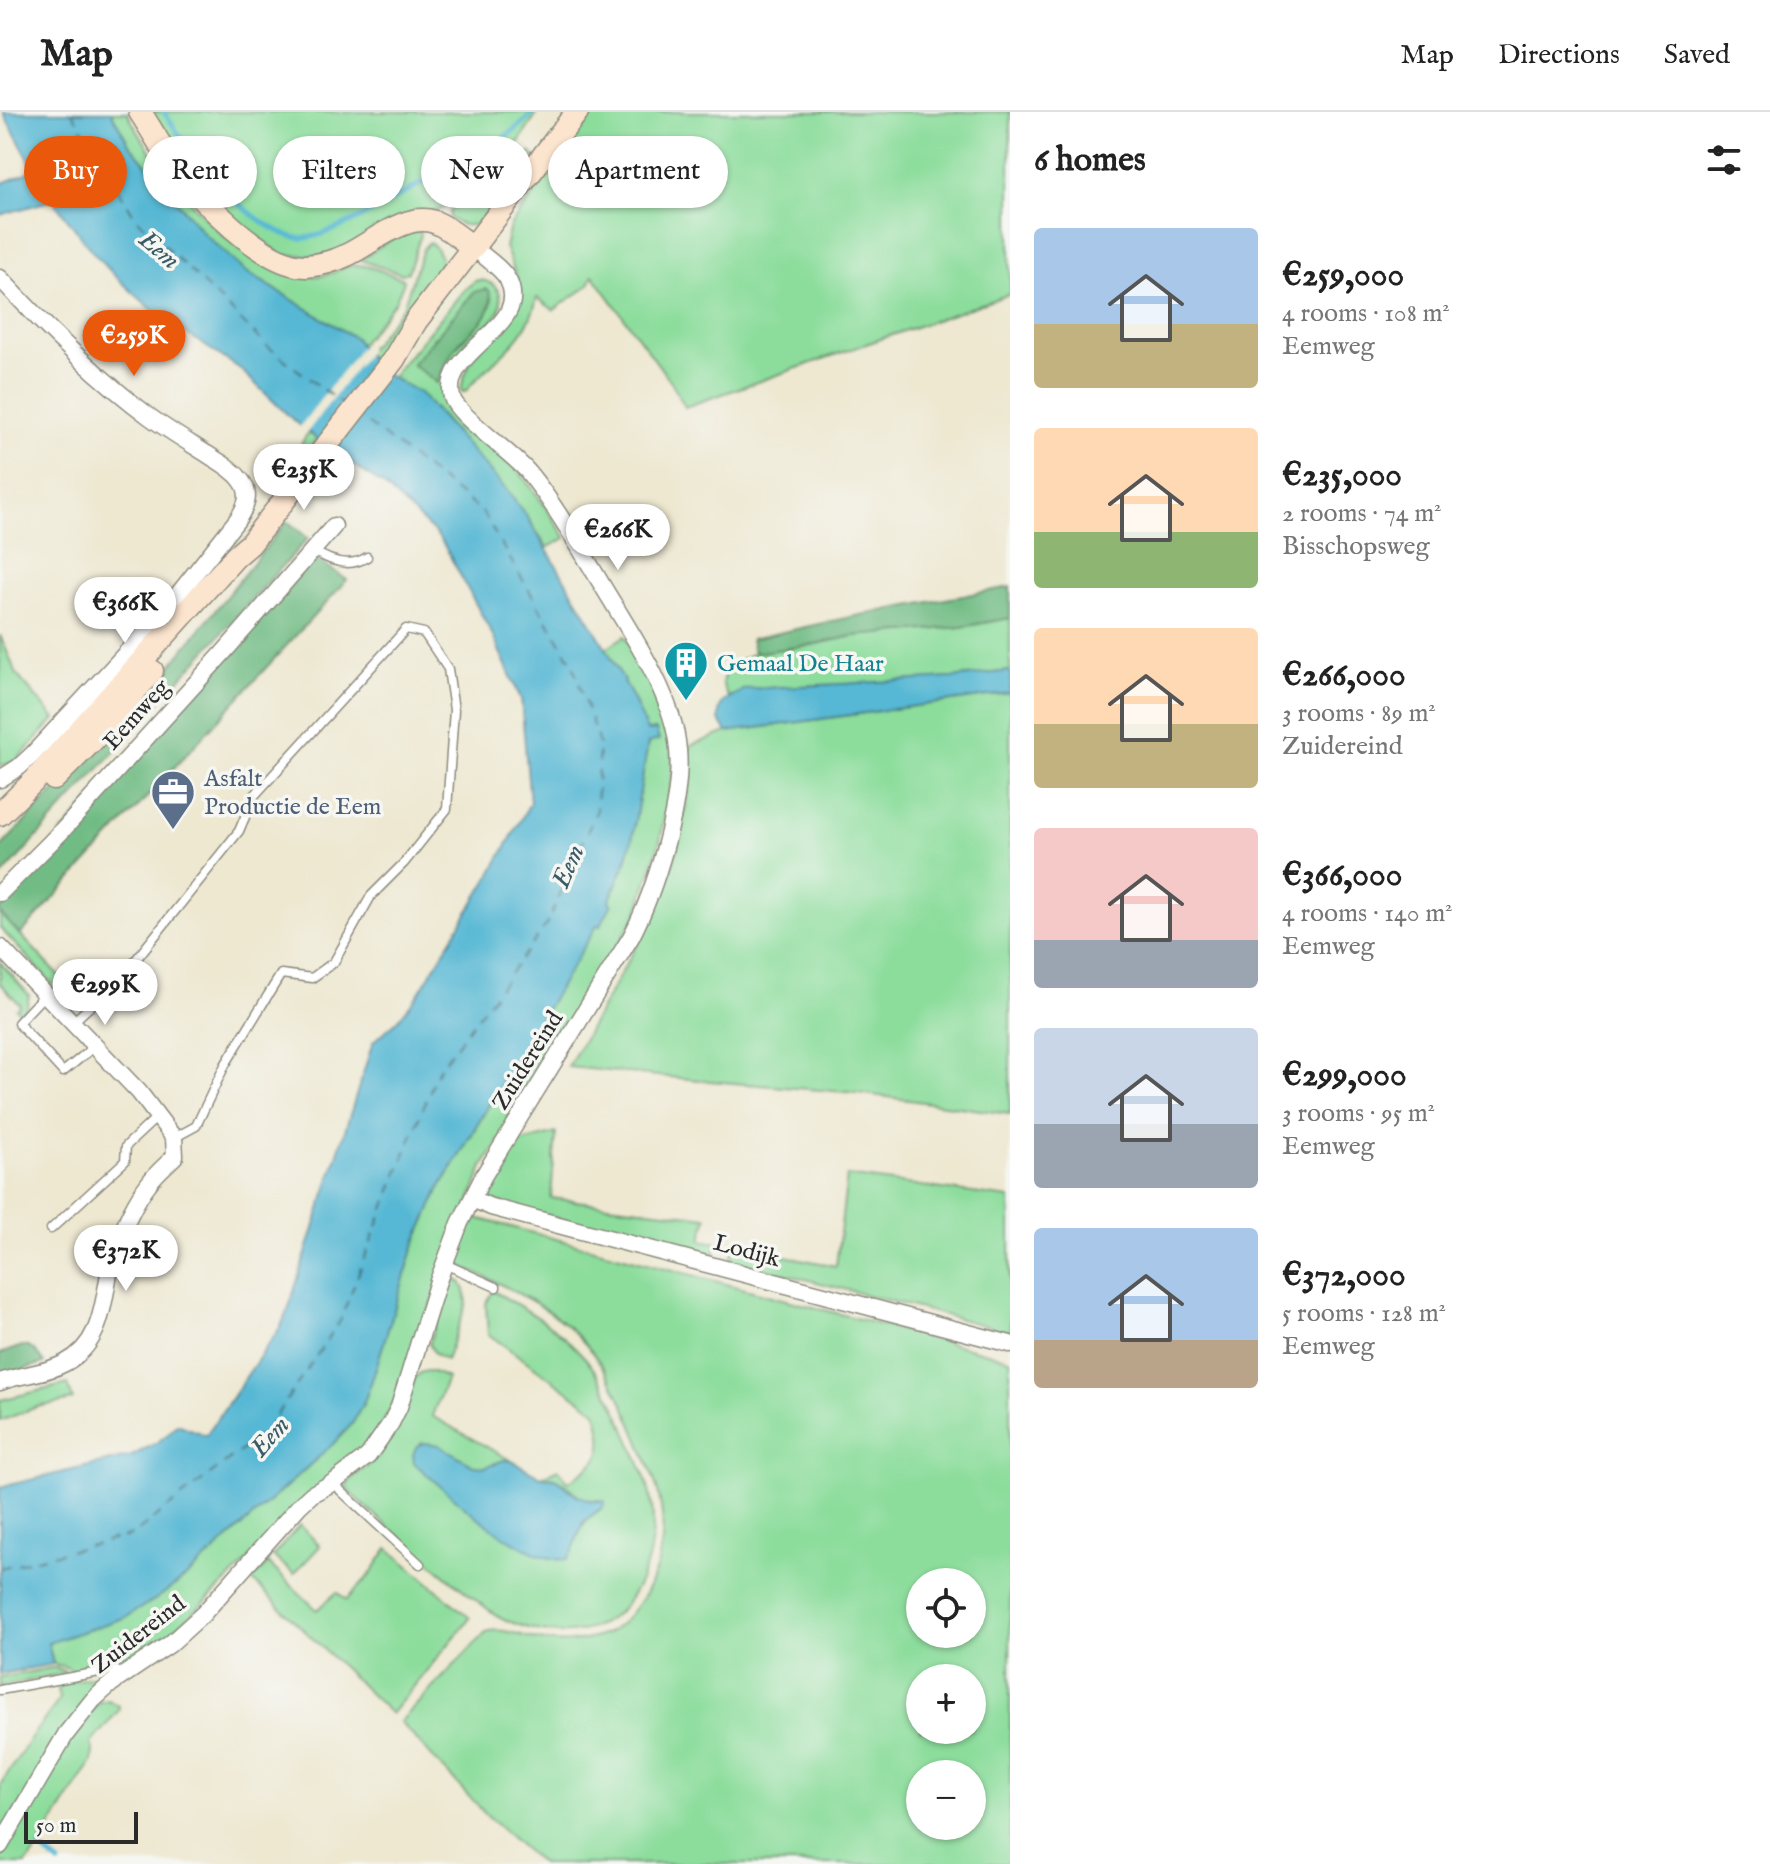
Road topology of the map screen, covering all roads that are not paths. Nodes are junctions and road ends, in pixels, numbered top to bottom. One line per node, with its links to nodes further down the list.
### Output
1 (140, 112): 4 (main road)
2 (577, 112): 4 (main road)
3 (592, 112): 4 (main road)
4 (478, 252): 7 (main road); 20 (street, Zuidereind)
5 (0, 278): 10 (street, Eemweg)
6 (334, 526): 8 (street, Eemweg)
7 (250, 544): 11 (main road); 12 (main road)
8 (312, 549): 9 (lane); 13 (street, Eemweg)
9 (367, 557)
10 (0, 779)
11 (0, 814)
12 (0, 834)
13 (0, 893)
14 (0, 947): 15 (street)
15 (45, 993): 16 (street); 17 (lane)
16 (73, 1022): 17 (street); 19 (lane)
17 (95, 1046): 18 (street)
18 (157, 1116): 19 (street); 21 (lane)
19 (174, 1138): 25 (street)
20 (472, 1199): 22 (street, Zuidereind); 24 (street, Lodijk)
21 (51, 1229)
22 (444, 1264): 23 (lane); 26 (street, Zuidereind)
23 (496, 1287)
24 (1010, 1344)
25 (0, 1382)
26 (334, 1482): 27 (lane); 28 (street, Zuidereind)
27 (420, 1564)
28 (124, 1676): 29 (lane); 30 (street, Zuidereind)
29 (0, 1690)
30 (0, 1846)

